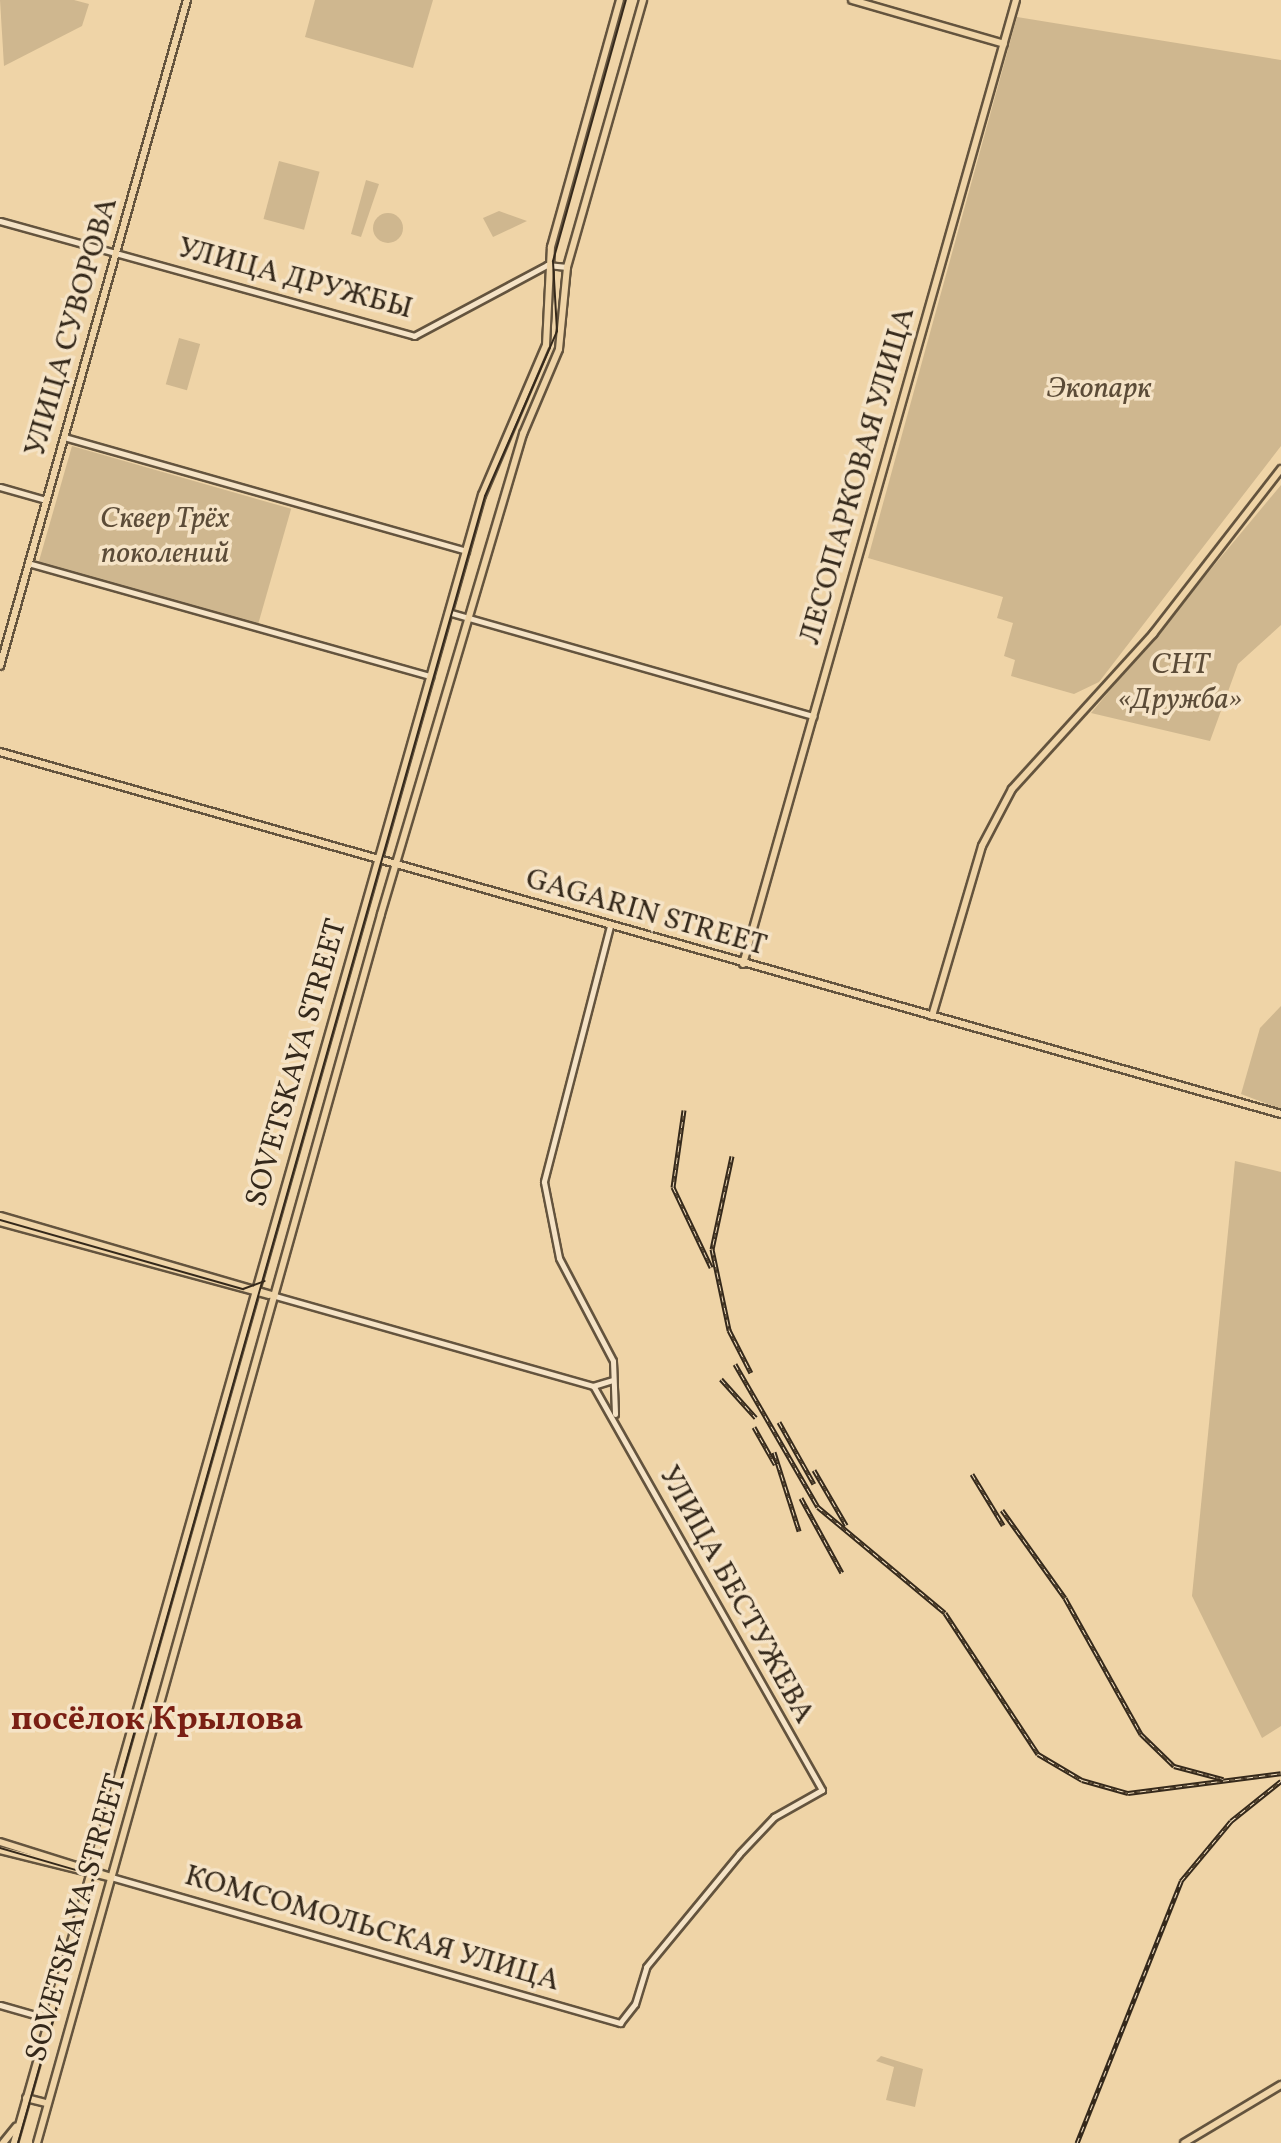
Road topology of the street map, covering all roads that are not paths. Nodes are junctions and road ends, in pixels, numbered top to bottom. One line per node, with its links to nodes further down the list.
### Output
1 (187, 0): 8 (main road, УЛИЦА СУВОРОВА)
2 (620, 0): 9 (main road, SOVETSKAYA STREET)
3 (643, 0): 10 (main road, SOVETSKAYA STREET)
4 (852, 0): 6 (main road)
5 (1016, 0): 6 (main road, ЛЕСОПАРКОВАЯ УЛИЦА)
6 (1004, 44): 21 (main road, ЛЕСОПАРКОВАЯ УЛИЦА)
7 (0, 221): 8 (street, УЛИЦА ДРУЖБЫ)
8 (115, 254): 9 (street, УЛИЦА ДРУЖБЫ); 11 (main road, УЛИЦА СУВОРОВА)
9 (547, 265): 10 (street); 15 (main road, SOVETSKAYA STREET)
10 (567, 267): 18 (main road, SOVETSKAYA STREET)
11 (63, 436): 14 (main road, УЛИЦА СУВОРОВА); 15 (street)
12 (1281, 469): 27 (main road)
13 (0, 487): 14 (street)
14 (46, 500): 16 (main road, УЛИЦА СУВОРОВА)
15 (466, 551): 17 (main road, SOVETSKAYA STREET)
16 (28, 563): 19 (main road, УЛИЦА СУВОРОВА); 20 (street)
17 (448, 612): 18 (street); 20 (main road, SOVETSKAYA STREET)
18 (469, 618): 21 (street); 24 (main road, SOVETSKAYA STREET)
19 (0, 666)
20 (430, 676): 23 (main road, SOVETSKAYA STREET)
21 (813, 716): 26 (main road, ЛЕСОПАРКОВАЯ УЛИЦА)
22 (0, 752): 23 (main road, GAGARIN STREET)
23 (378, 859): 24 (main road, GAGARIN STREET); 30 (main road, SOVETSKAYA STREET)
24 (396, 864): 25 (main road, GAGARIN STREET); 31 (main road, SOVETSKAYA STREET)
25 (610, 926): 26 (main road, GAGARIN STREET); 32 (street)
26 (743, 964): 27 (main road, GAGARIN STREET)
27 (932, 1016): 28 (main road, GAGARIN STREET)
28 (1281, 1114)
29 (0, 1219): 30 (main road)
30 (254, 1290): 31 (main road); 37 (main road, SOVETSKAYA STREET)
31 (275, 1296): 33 (street); 39 (main road, SOVETSKAYA STREET)
32 (614, 1379): 33 (street); 34 (street)
33 (593, 1386): 34 (street, УЛИЦА БЕСТУЖЕВА)
34 (615, 1419): 42 (street, УЛИЦА БЕСТУЖЕВА)
35 (0, 1842): 37 (main road, КОМСОМОЛЬСКАЯ УЛИЦА)
36 (0, 1850): 38 (main road, КОМСОМОЛЬСКАЯ УЛИЦА)
37 (91, 1867): 38 (main road, SOVETSKAYA STREET); 39 (main road, КОМСОМОЛЬСКАЯ УЛИЦА)
38 (89, 1875): 39 (main road, КОМСОМОЛЬСКАЯ УЛИЦА); 41 (main road, SOVETSKAYA STREET)
39 (111, 1877): 42 (street, КОМСОМОЛЬСКАЯ УЛИЦА); 45 (main road, SOVETSKAYA STREET)
40 (0, 2005): 41 (street)
41 (49, 2019): 44 (main road, SOVETSKAYA STREET)
42 (620, 2023)
43 (1281, 2085): 50 (main road)
44 (26, 2098): 45 (main road); 46 (main road, SOVETSKAYA STREET)
45 (47, 2106): 49 (main road, SOVETSKAYA STREET)
46 (21, 2121): 47 (main road); 48 (main road, SOVETSKAYA STREET)
47 (3, 2143)
48 (14, 2143)
49 (37, 2143)
50 (1184, 2143)

